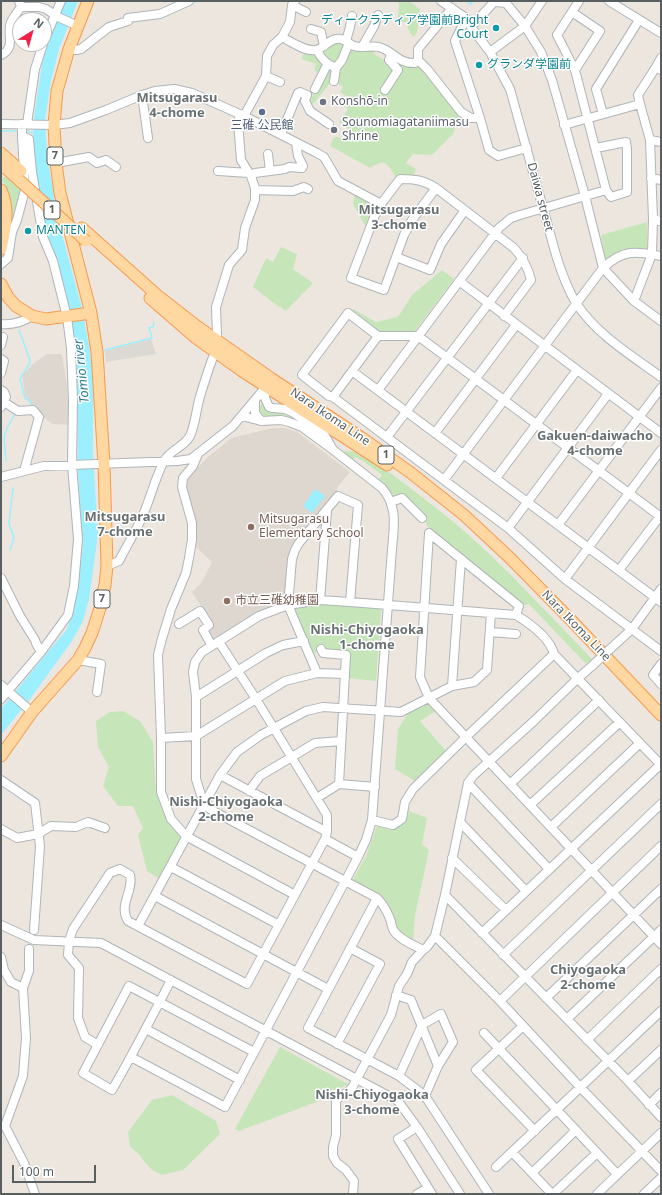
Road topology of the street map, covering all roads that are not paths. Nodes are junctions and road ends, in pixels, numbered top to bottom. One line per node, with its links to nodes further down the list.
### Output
1 (61, 1): 14 (street)
2 (88, 1): 18 (main road, 7)
3 (189, 1): 28 (street)
4 (441, 1): 10 (street, Daiwa street)
5 (542, 1): 20 (street)
6 (579, 1): 12 (street)
7 (609, 1): 17 (street)
8 (294, 3): 11 (street); 24 (street)
9 (20, 4): 14 (street); 32 (street)
10 (452, 8): 16 (street, Daiwa street); 34 (street)
11 (306, 12)
12 (572, 12): 38 (street); 38 (street)
13 (378, 15): 26 (street)
14 (56, 16): 18 (street); 19 (street)
15 (352, 16): 25 (street)
16 (466, 18): 21 (street, Daiwa street); 48 (street)
17 (639, 20): 23 (street); 46 (street)
18 (73, 24): 28 (main road, 7)
19 (52, 25)
20 (525, 26): 21 (street); 30 (street); 54 (street)
21 (471, 27): 30 (street, Daiwa street)
22 (311, 29): 27 (street)
23 (661, 33)
24 (282, 37): 27 (street); 39 (street)
25 (348, 42): 26 (street); 27 (street); 36 (street)
26 (362, 47): 31 (street)
27 (320, 48): 35 (street)
28 (69, 49): 53 (main road, 7)
29 (41, 52): 51 (street)
30 (490, 52): 61 (street, Daiwa street)
31 (391, 54): 34 (street); 43 (street)
32 (1, 55)
33 (661, 58): 37 (street)
34 (418, 60): 48 (street)
35 (328, 65): 36 (street); 42 (street)
36 (336, 68): 40 (street)
37 (658, 68): 45 (street)
38 (575, 70): 49 (street)
39 (266, 76): 41 (street); 47 (street)
40 (334, 80)
41 (280, 82)
42 (314, 89)
43 (385, 90)
44 (142, 95): 47 (street); 53 (street); 57 (street)
45 (640, 104): 46 (street); 58 (street)
46 (603, 114): 49 (street)
47 (242, 115): 55 (street); 71 (street)
48 (480, 118): 61 (street)
49 (588, 118): 54 (street); 62 (street)
50 (1, 124): 51 (street)
51 (28, 124): 53 (street); 56 (street)
52 (329, 124): 55 (street)
53 (50, 125): 65 (main road, 7)
54 (564, 125): 79 (street)
55 (281, 134): 60 (street)
56 (22, 136): 90 (street); 100 (street)
57 (148, 138)
58 (650, 140): 59 (street); 72 (street)
59 (661, 142)
60 (296, 143): 69 (street); 80 (street)
61 (527, 148): 81 (street, Daiwa street)
62 (596, 148): 78 (street); 78 (street)
63 (1, 153): 70 (main road, Nara Ikoma Line / 1)
64 (268, 154): 69 (street)
65 (56, 163): 67 (street); 97 (main road, 7)
66 (1, 164): 70 (main road, Nara Ikoma Line / 1)
67 (116, 167)
68 (218, 171): 71 (street)
69 (270, 171): 71 (street)
70 (20, 175): 116 (main road, Nara Ikoma Line / 1); 116 (main road, Nara Ikoma Line / 1, bridge)
71 (250, 175): 77 (street)
72 (651, 178): 73 (street); 83 (street)
73 (661, 180)
74 (436, 188): 80 (street); 82 (street); 88 (street)
75 (308, 189): 77 (street)
76 (1, 190): 85 (main road)
77 (255, 190): 104 (street)
78 (606, 190): 79 (street)
79 (585, 196): 81 (street); 91 (street)
80 (381, 204): 88 (street)
81 (543, 208): 84 (street); 95 (street, Daiwa street)
82 (465, 210): 84 (street); 88 (street)
83 (657, 220): 86 (street)
84 (495, 233): 89 (street); 92 (street)
85 (1, 249)
86 (652, 254): 87 (street); 91 (street); 94 (street)
87 (661, 256)
88 (396, 257)
89 (523, 258): 96 (street); 99 (street)
90 (1, 264)
91 (603, 268): 94 (street); 95 (street)
92 (459, 282): 96 (street); 106 (street)
93 (1, 284): 98 (main road)
94 (634, 301): 101 (street)
95 (577, 303): 107 (street); 114 (street, Daiwa street)
96 (488, 304): 99 (street); 109 (street)
97 (86, 314): 100 (main road); 140 (main road, 7)
98 (32, 316): 100 (main road); 102 (street)
99 (504, 316): 103 (street)
100 (68, 317): 139 (street)
101 (661, 321)
102 (1, 324)
103 (516, 325): 107 (street); 115 (street)
104 (217, 335)
105 (378, 336): 106 (street); 112 (street); 121 (street)
106 (418, 336): 109 (street); 119 (street)
107 (545, 346): 111 (street); 122 (street)
108 (213, 357): 138 (street)
109 (448, 357): 115 (street); 125 (street)
110 (1, 359): 113 (street)
111 (577, 370): 120 (street); 129 (street)
112 (352, 371): 119 (street); 121 (street)
113 (1, 373)
114 (661, 377)
115 (476, 379): 122 (street); 130 (street)
116 (269, 383): 123 (street); 134 (street); 199 (main road, Nara Ikoma Line / 1); 201 (main road, Nara Ikoma Line / 1)
117 (661, 388): 127 (street)
118 (1, 390): 124 (street)
119 (378, 390): 125 (street)
120 (608, 394): 127 (street); 133 (street)
121 (333, 397): 132 (street)
122 (504, 400): 129 (street); 137 (street)
123 (254, 401): 126 (street); 128 (street)
124 (3, 405): 141 (street)
125 (407, 411): 130 (street); 132 (street)
126 (242, 416): 128 (street); 136 (street)
127 (639, 417): 131 (street); 142 (street)
128 (261, 421): 134 (street)
129 (537, 424): 133 (street); 144 (street)
130 (435, 433): 137 (street)
131 (661, 433)
132 (387, 437): 145 (street)
133 (568, 448): 142 (street); 148 (street)
134 (332, 449): 147 (street)
135 (661, 450): 146 (street)
136 (198, 454): 138 (street); 205 (street)
137 (464, 454): 144 (street); 145 (street)
138 (164, 462): 140 (street); 156 (street)
139 (73, 465): 140 (street); 141 (street); 178 (street)
140 (99, 465): 156 (main road, 7)
141 (24, 471): 143 (street)
142 (599, 471): 146 (street); 152 (street)
143 (1, 477)
144 (496, 478): 148 (street)
145 (444, 480): 153 (street)
146 (629, 493): 150 (street); 154 (street)
147 (391, 502): 151 (street); 164 (street)
148 (527, 502): 152 (street); 153 (street)
149 (327, 510): 161 (street); 163 (street); 165 (street)
150 (661, 516): 157 (street)
151 (422, 518)
152 (558, 525): 154 (street)
153 (508, 528): 159 (street)
154 (588, 547): 157 (street); 159 (street)
155 (461, 559): 166 (street); 167 (street); 169 (street)
156 (107, 566): 180 (main road, 7)
157 (619, 570): 162 (street)
158 (1, 578): 178 (street)
159 (565, 579): 171 (street)
160 (661, 590): 162 (street)
161 (320, 600): 163 (street); 165 (street)
162 (658, 600): 171 (street)
163 (350, 602): 164 (street)
164 (388, 604): 166 (street); 198 (street)
165 (288, 605): 174 (street); 175 (street)
166 (424, 608): 167 (street); 192 (street)
167 (457, 610): 168 (street); 188 (street)
168 (491, 613): 169 (street); 172 (street)
169 (516, 615): 179 (street)
170 (179, 624): 175 (street)
171 (632, 629): 177 (street); 185 (street, bridge)
172 (490, 632): 173 (street); 188 (street)
173 (516, 634)
174 (304, 641): 182 (street); 183 (street)
175 (216, 644): 182 (street); 191 (street)
176 (321, 649): 184 (street)
177 (661, 650)
178 (41, 652): 190 (street)
179 (554, 654): 185 (street); 204 (street)
180 (78, 660): 189 (street); 197 (main road, 7)
181 (661, 664): 186 (street)
182 (238, 671): 191 (street); 194 (street)
183 (317, 673): 184 (street); 194 (street)
184 (345, 674): 196 (street)
185 (577, 679): 195 (street); 210 (street)
186 (661, 684)
187 (1, 685): 190 (street)
188 (452, 686): 192 (street)
189 (97, 692)
190 (11, 693): 193 (street); 197 (street)
191 (196, 698): 203 (street)
192 (429, 698): 198 (street); 204 (street)
193 (1, 699)
194 (256, 699): 202 (street); 203 (street)
195 (599, 700): 200 (street); 216 (street)
196 (342, 708): 198 (street); 202 (street); 206 (street)
197 (28, 709): 208 (main road, 7)
198 (380, 711): 217 (street)
199 (661, 715)
200 (620, 722): 207 (street); 222 (street)
201 (661, 725)
202 (274, 728): 209 (street); 212 (street)
203 (196, 736): 205 (street); 220 (street)
204 (466, 737): 210 (street); 223 (street)
205 (161, 738): 229 (street)
206 (342, 741): 209 (street); 215 (street)
207 (640, 743): 211 (street); 225 (street)
208 (1, 756)
209 (292, 757): 218 (street); 219 (street)
210 (489, 762): 214 (street); 216 (street)
211 (661, 765): 232 (street)
212 (220, 775): 218 (street); 220 (street)
213 (1, 780): 228 (street)
214 (468, 783): 224 (street); 237 (street)
215 (339, 784): 217 (street); 219 (street)
216 (510, 784): 222 (street)
217 (374, 787): 223 (street)
218 (249, 791): 230 (street)
219 (317, 798): 230 (street)
220 (205, 802): 229 (street); 235 (street)
221 (661, 804): 238 (street)
222 (530, 805): 225 (street)
223 (372, 820): 233 (street)
224 (460, 822): 234 (street); 241 (street)
225 (551, 827): 232 (street)
226 (105, 828): 228 (street)
227 (1, 829): 228 (street)
228 (38, 834): 252 (street)
229 (186, 836): 236 (street); 243 (street)
230 (326, 836): 233 (street); 235 (street)
231 (661, 846): 242 (street)
232 (571, 848): 237 (street); 238 (street)
233 (358, 857): 239 (street)
234 (452, 858): 244 (street); 247 (street)
235 (312, 864): 239 (street); 243 (street)
236 (171, 867): 245 (street); 250 (street)
237 (549, 870): 241 (street)
238 (592, 870): 242 (street); 263 (street)
239 (345, 881): 246 (street); 266 (street)
240 (661, 889): 248 (street)
241 (526, 891): 247 (street)
242 (612, 892): 248 (street); 267 (street)
243 (295, 895): 250 (street)
244 (445, 895): 254 (street); 255 (street)
245 (155, 896): 251 (street); 262 (street)
246 (377, 898): 259 (street); 261 (street)
247 (506, 910): 254 (street)
248 (634, 915): 256 (street); 272 (street)
249 (1, 925): 257 (street)
250 (279, 925): 262 (street)
251 (138, 926): 257 (street); 262 (street)
252 (34, 930)
253 (661, 930): 256 (street)
254 (482, 933): 263 (street)
255 (435, 936): 261 (street); 273 (street)
256 (654, 936): 258 (street); 276 (street)
257 (69, 942): 268 (street); 284 (street)
258 (661, 944)
259 (350, 948): 270 (street); 283 (street)
260 (29, 949): 269 (street)
261 (423, 950): 271 (street)
262 (263, 954): 266 (street)
263 (503, 955): 267 (street)
264 (1, 957): 269 (street)
265 (661, 969): 282 (street)
266 (297, 972): 270 (street); 280 (street)
267 (525, 977): 272 (street); 273 (street)
268 (171, 980): 274 (street); 280 (street)
269 (23, 988): 302 (street)
270 (328, 989): 283 (street)
271 (396, 995): 277 (street); 289 (street)
272 (546, 998): 276 (street)
273 (500, 1000): 278 (street)
274 (160, 1002): 279 (street); 284 (street); 287 (street)
275 (661, 1011): 290 (street)
276 (567, 1019): 282 (street)
277 (422, 1025): 291 (street); 291 (street); 292 (street)
278 (523, 1026): 285 (street); 296 (street)
279 (146, 1029): 288 (street); 293 (street)
280 (265, 1031): 287 (street); 294 (street)
281 (484, 1033): 285 (street)
282 (587, 1040): 290 (street)
283 (337, 1044): 289 (street)
284 (98, 1045): 288 (street)
285 (499, 1049): 300 (street); 305 (street)
286 (661, 1050): 295 (street)
287 (254, 1052): 293 (street)
288 (131, 1057): 293 (street)
289 (367, 1059): 292 (street); 294 (street)
290 (608, 1061): 295 (street); 296 (street)
291 (438, 1066): 298 (street)
292 (399, 1076): 298 (street)
293 (240, 1080)
294 (356, 1080): 303 (street); 317 (street)
295 (628, 1081): 299 (street)
296 (581, 1088): 300 (street); 307 (street)
297 (661, 1093): 299 (street)
298 (425, 1096): 320 (street)
299 (649, 1105): 301 (street)
300 (557, 1110): 304 (street); 305 (street)
301 (661, 1117)
302 (3, 1126): 316 (street)
303 (417, 1127): 315 (street); 319 (street)
304 (576, 1130): 309 (street); 312 (street)
305 (535, 1131): 308 (street)
306 (661, 1134): 307 (street)
307 (642, 1151): 311 (street); 313 (street)
308 (512, 1152): 310 (street); 312 (street)
309 (597, 1153): 313 (street); 321 (street)
310 (496, 1167)
311 (661, 1171)
312 (532, 1173): 321 (street)
313 (617, 1174): 322 (street)
314 (661, 1178): 323 (street)
315 (430, 1191): 318 (street)
316 (35, 1194)
317 (352, 1194)
318 (417, 1194)
319 (460, 1194)
320 (489, 1194)
321 (553, 1194)
322 (597, 1194)
323 (644, 1194)

